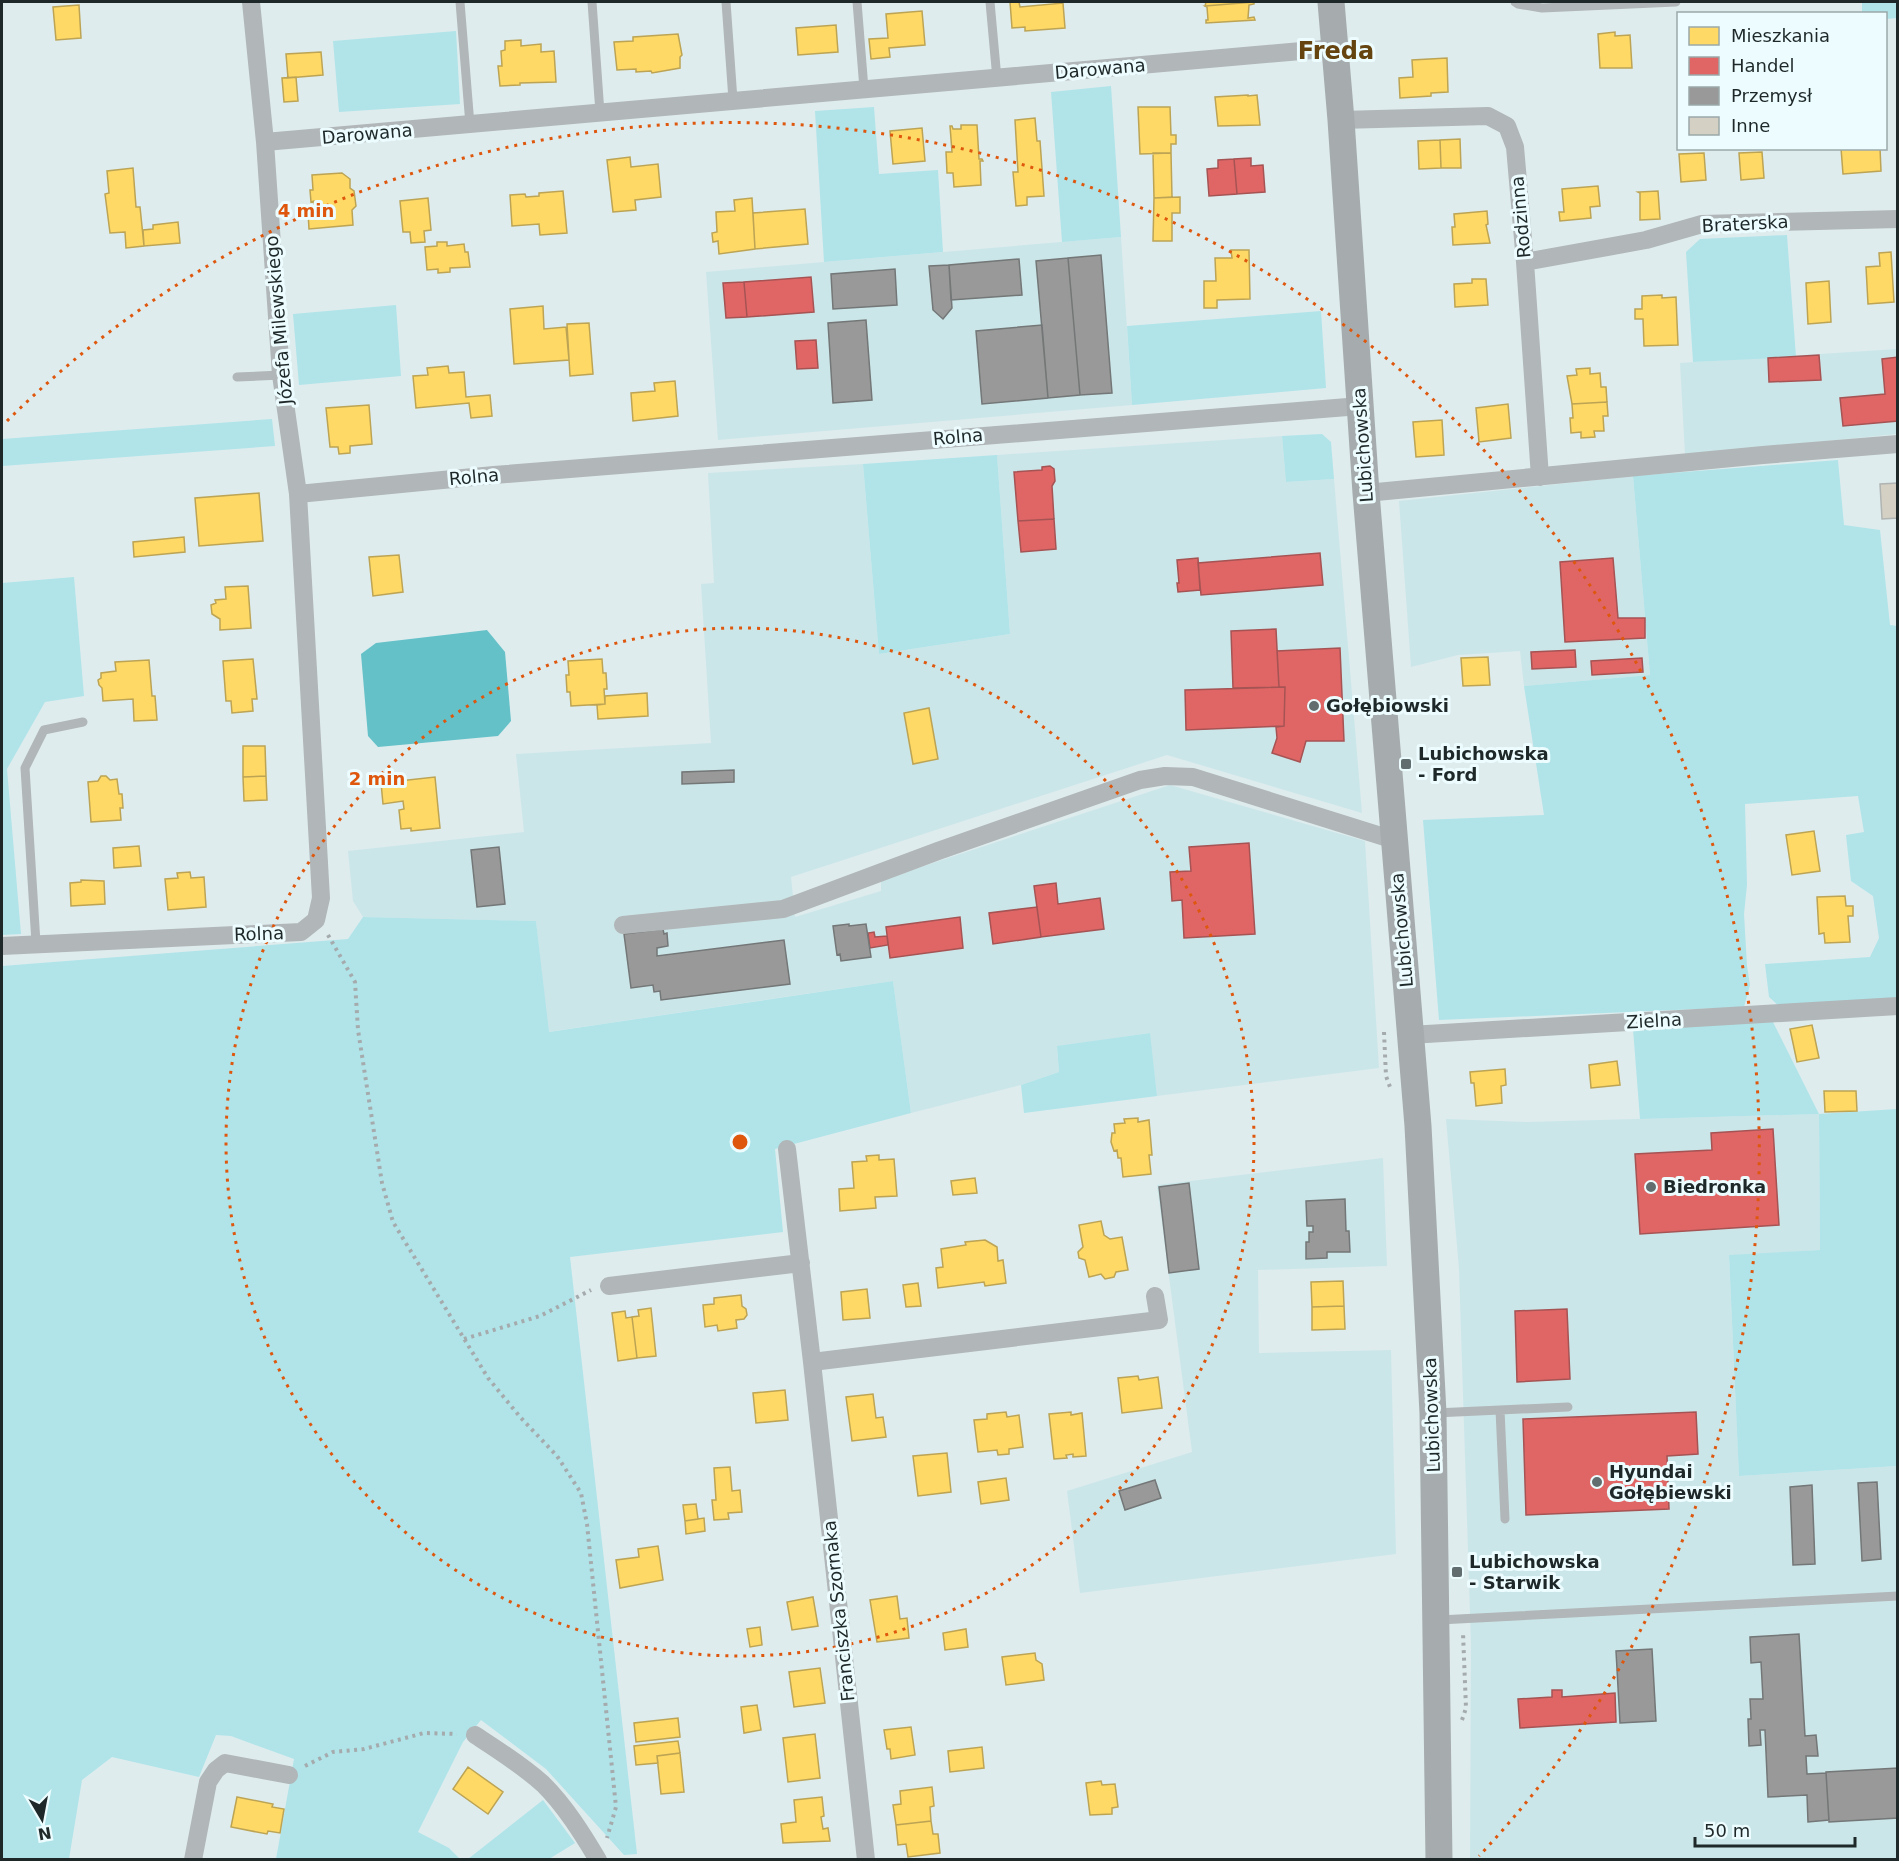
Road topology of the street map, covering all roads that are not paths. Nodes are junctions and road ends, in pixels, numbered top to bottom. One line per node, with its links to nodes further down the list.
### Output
1 (251, 2): 17 (street, Józefa Milewskiego)
2 (460, 2): 16 (lane)
3 (592, 2): 14 (lane)
4 (726, 2): 13 (lane)
5 (857, 2): 12 (lane)
6 (990, 2): 11 (lane)
7 (1331, 2): 10 (street, Lubichowska)
8 (1515, 2): 9 (lane)
9 (1676, 2)
10 (1335, 48): 11 (street, Darowana); 15 (street, Lubichowska)
11 (997, 79): 12 (street, Darowana)
12 (864, 89): 13 (street, Darowana)
13 (733, 100): 14 (street, Darowana)
14 (600, 113): 16 (street, Darowana)
15 (1341, 120): 19 (street, Rodzinna); 22 (street, Lubichowska)
16 (470, 126): 17 (street, Darowana)
17 (265, 142): 20 (street, Józefa Milewskiego)
18 (1898, 219): 19 (street, Braterska)
19 (1525, 262): 24 (street, Rodzinna)
20 (281, 375): 21 (lane); 26 (street, Józefa Milewskiego)
21 (237, 377)
22 (1360, 406): 25 (street, Lubichowska); 26 (street, Rolna)
23 (1898, 444): 24 (street)
24 (1540, 477): 25 (street)
25 (1366, 493): 28 (street, Lubichowska)
26 (298, 494): 30 (street, Rolna)
27 (83, 723): 30 (lane)
28 (1394, 840): 29 (street); 33 (street, Lubichowska)
29 (623, 925)
30 (36, 943): 31 (street, Rolna)
31 (2, 946)
32 (1898, 1006): 33 (street, Zielna)
33 (1410, 1035): 41 (street, Lubichowska)
34 (787, 1149): 35 (street, Franciszka Szornaka)
35 (801, 1263): 36 (street); 38 (street, Franciszka Szornaka)
36 (609, 1286)
37 (1155, 1296): 38 (street)
38 (812, 1362): 49 (street, Franciszka Szornaka)
39 (1568, 1407): 40 (lane)
40 (1500, 1410): 41 (lane); 42 (lane)
41 (1433, 1413): 44 (street, Lubichowska)
42 (1505, 1519)
43 (1898, 1596): 44 (lane)
44 (1437, 1620): 50 (street, Lubichowska)
45 (475, 1735): 47 (street)
46 (289, 1775): 48 (street)
47 (602, 1854)
48 (193, 1860)
49 (866, 1860)
50 (1439, 1860)

